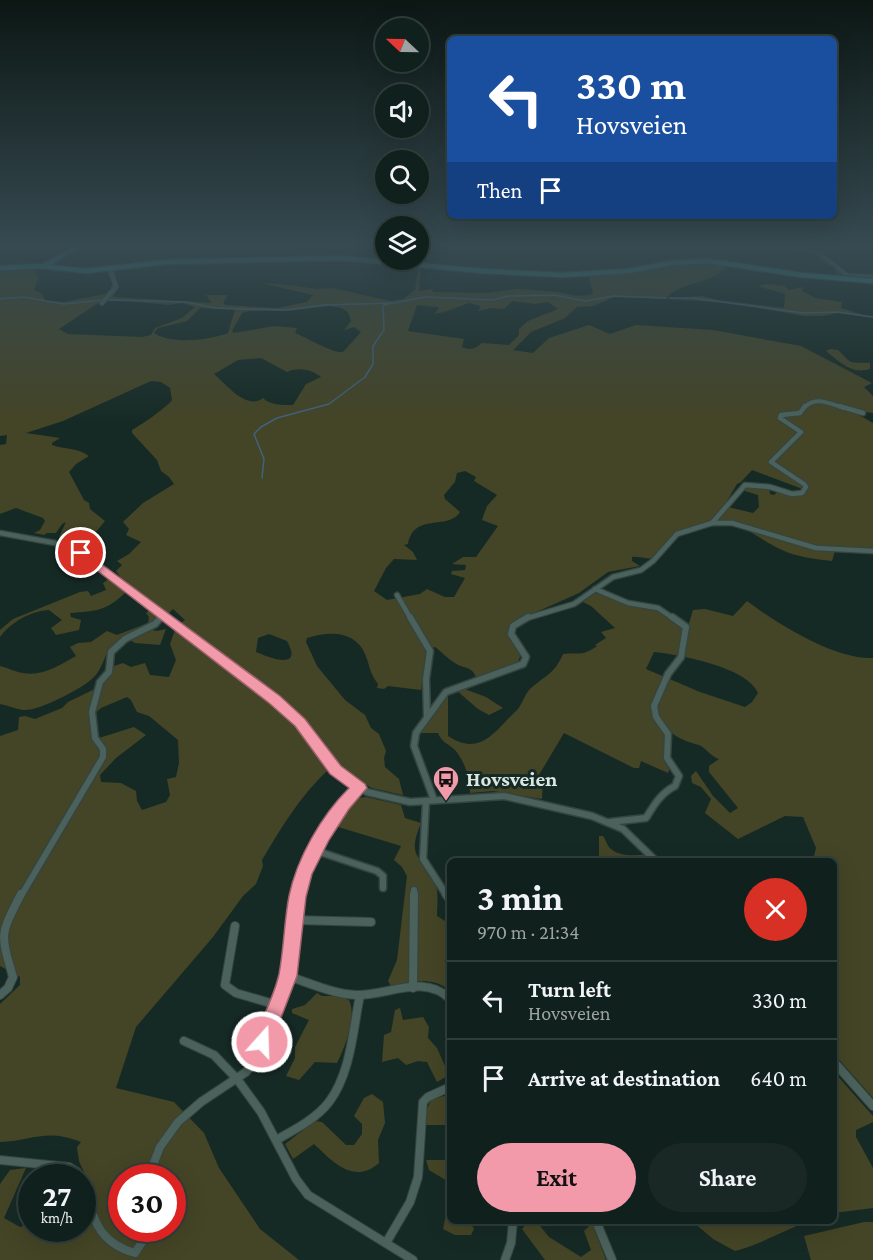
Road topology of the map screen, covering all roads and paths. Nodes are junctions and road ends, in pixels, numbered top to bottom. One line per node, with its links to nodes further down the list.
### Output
1 (863, 412): 2 (street)
2 (712, 523): 4 (street); 5 (street)
3 (0, 533): 7 (street)
4 (873, 551)
5 (595, 589): 8 (street); 12 (street)
6 (397, 595): 8 (street)
7 (163, 615): 9 (street); 23 (street)
8 (429, 707): 10 (street)
9 (359, 788): 11 (street); 13 (street)
10 (434, 800): 11 (street); 12 (street)
11 (426, 801): 17 (street)
12 (610, 822): 14 (street)
13 (314, 850): 15 (street); 18 (street)
14 (653, 858)
15 (383, 888)
16 (414, 890): 22 (street)
17 (447, 895)
18 (295, 920): 19 (street); 21 (street)
19 (371, 921)
20 (235, 926): 26 (street)
21 (288, 976): 24 (street); 26 (street)
22 (413, 988): 24 (street); 25 (street)
23 (0, 995)
24 (360, 995): 32 (street)
25 (447, 996)
26 (277, 1005): 29 (street)
27 (184, 1041): 29 (street)
28 (837, 1065): 31 (street)
29 (237, 1079): 32 (street); 35 (street)
30 (447, 1088): 42 (street)
31 (873, 1106)
32 (276, 1140): 42 (street)
33 (0, 1160): 34 (street)
34 (39, 1164)
35 (152, 1164)
36 (513, 1224): 44 (street)
37 (597, 1224): 45 (street)
38 (96, 1225): 39 (street)
39 (108, 1240)
40 (111, 1242): 41 (street)
41 (142, 1242)
42 (386, 1243): 43 (street)
43 (412, 1260)
44 (505, 1260)
45 (612, 1260)

